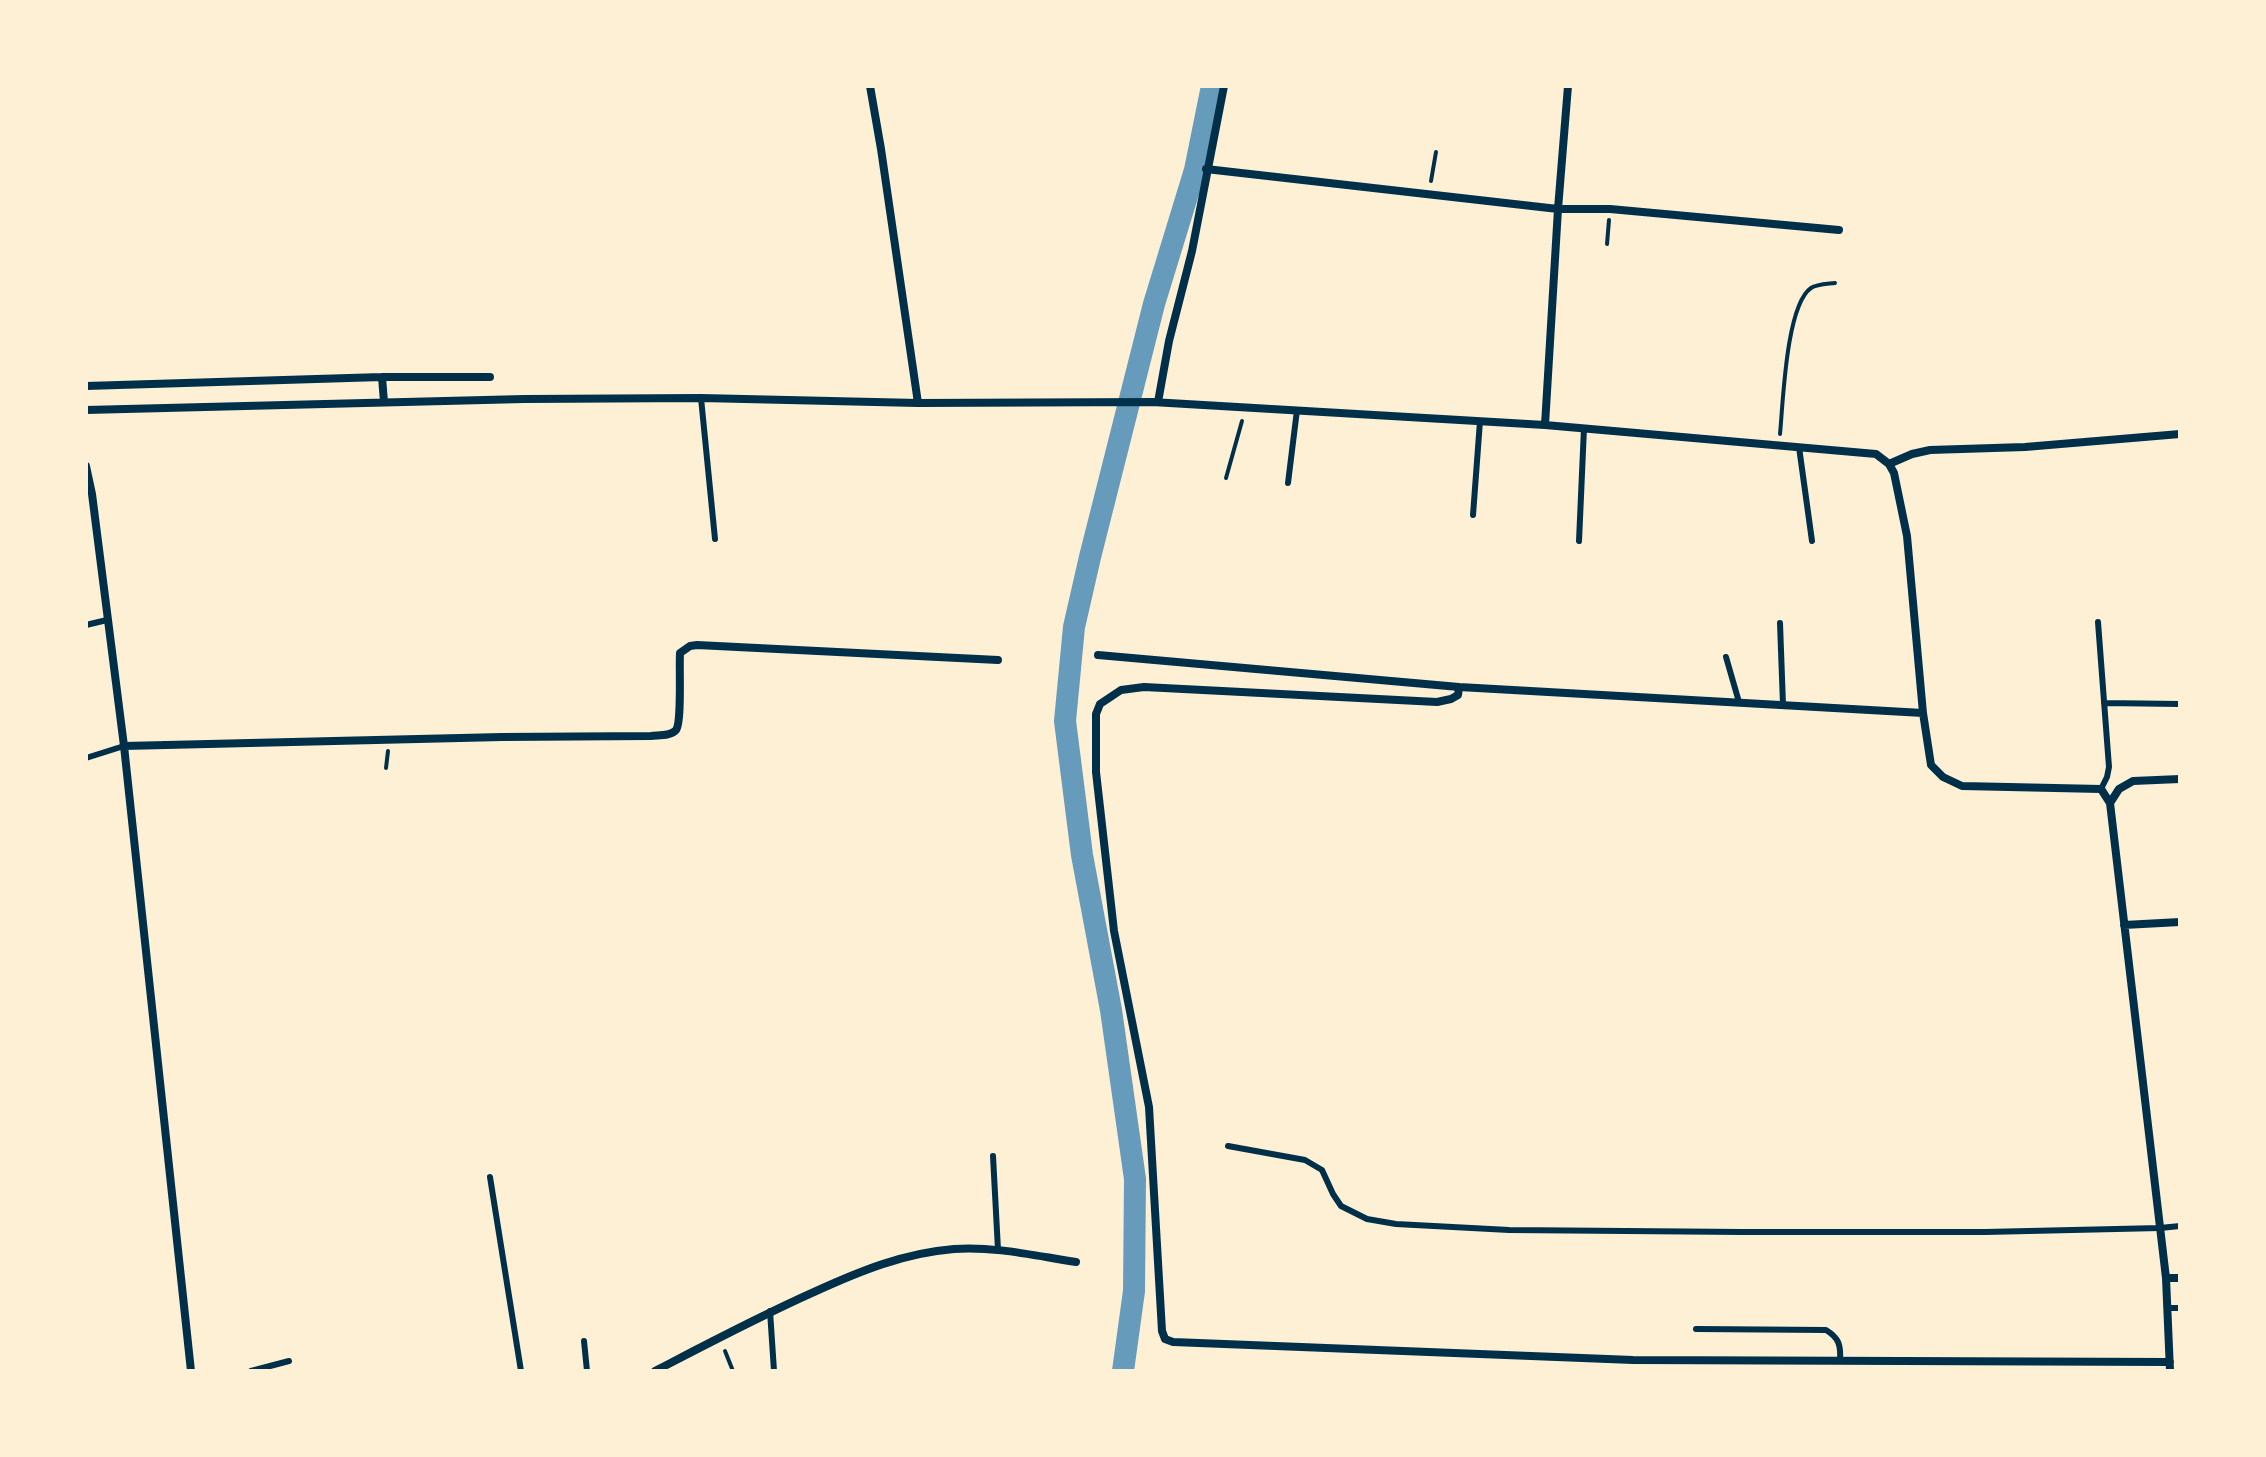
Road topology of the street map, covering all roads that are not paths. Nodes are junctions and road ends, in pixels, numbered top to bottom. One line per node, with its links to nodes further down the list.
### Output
1 (870, 86): 13 (street)
2 (1224, 86): 4 (street)
3 (1568, 86): 5 (street)
4 (1206, 169): 5 (street); 12 (street)
5 (1558, 209): 6 (street); 17 (street)
6 (1839, 230)
7 (382, 377): 8 (street); 9 (street); 11 (street)
8 (490, 377)
9 (86, 386)
10 (701, 398): 11 (street); 13 (street); 25 (lane)
11 (384, 402): 14 (street)
12 (1155, 402): 13 (street); 15 (street)
13 (918, 403)
14 (86, 410)
15 (1297, 410): 16 (street); 23 (lane)
16 (1480, 421): 17 (street); 24 (lane)
17 (1545, 425): 18 (street)
18 (1584, 428): 20 (street); 26 (lane)
19 (2180, 434): 21 (street)
20 (1799, 447): 21 (street); 27 (lane)
21 (1889, 464): 40 (street)
22 (86, 466): 28 (street)
23 (1288, 483)
24 (1473, 515)
25 (715, 539)
26 (1579, 541)
27 (1812, 541)
28 (107, 620): 31 (lane); 41 (street)
29 (2098, 622): 37 (lane)
30 (1780, 623): 39 (lane)
31 (86, 625)
32 (1098, 655): 35 (street)
33 (1726, 657): 36 (lane)
34 (998, 660): 41 (street)
35 (1459, 687): 36 (street); 63 (street)
36 (1739, 702): 39 (street)
37 (2104, 703): 38 (lane); 44 (lane)
38 (2180, 704)
39 (1783, 705): 40 (street)
40 (1923, 713): 44 (street)
41 (124, 746): 42 (lane); 65 (street)
42 (86, 758)
43 (2180, 779): 45 (street)
44 (2101, 789): 45 (street)
45 (2110, 803): 47 (street)
46 (2180, 922): 47 (street)
47 (2124, 925): 52 (street)
48 (1228, 1146): 52 (lane)
49 (993, 1156): 53 (lane)
50 (490, 1177): 67 (lane)
51 (2180, 1226): 52 (lane)
52 (2160, 1228): 55 (street)
53 (998, 1250): 54 (street); 59 (street)
54 (1076, 1262)
55 (2166, 1278): 56 (street); 57 (street)
56 (2180, 1278)
57 (2167, 1308): 58 (lane); 64 (street)
58 (2180, 1308)
59 (770, 1311): 69 (street); 70 (lane)
60 (1696, 1329): 63 (lane)
61 (584, 1341): 68 (lane)
62 (289, 1361): 66 (lane)
63 (1840, 1361): 64 (street)
64 (2170, 1367)
65 (191, 1371)
66 (251, 1371)
67 (521, 1371)
68 (587, 1371)
69 (655, 1371)
70 (774, 1371)

